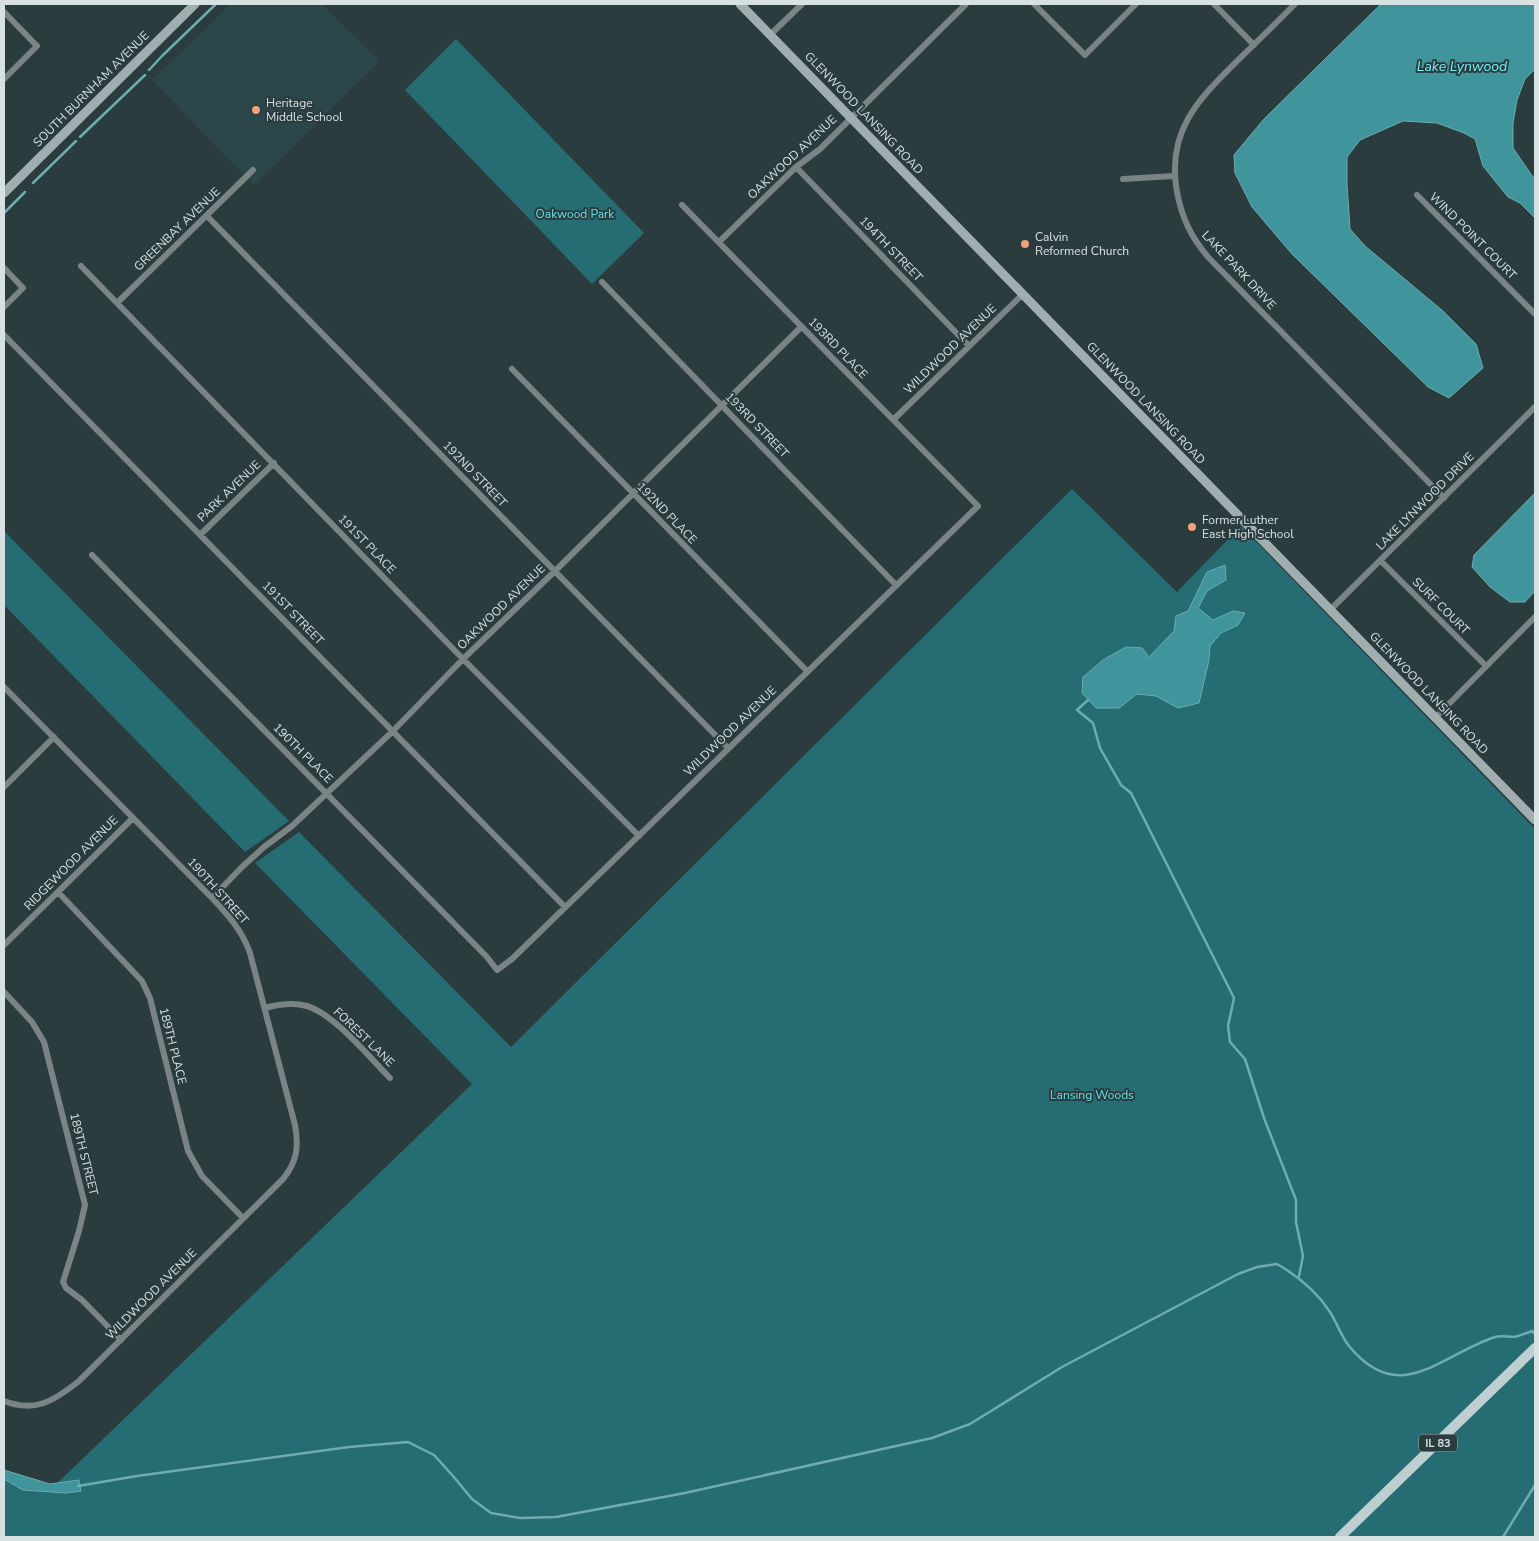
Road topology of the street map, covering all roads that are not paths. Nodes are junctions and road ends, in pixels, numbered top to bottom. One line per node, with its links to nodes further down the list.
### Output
1 (195, 4): 18 (main road, SOUTH BURNHAM AVENUE)
2 (740, 4): 10 (main road, GLENWOOD LANSING ROAD)
3 (802, 4): 10 (street)
4 (966, 4): 13 (street, OAKWOOD AVENUE)
5 (1034, 4): 6 (street)
6 (1136, 4)
7 (1214, 4): 11 (street)
8 (1295, 4): 11 (street, LAKE PARK DRIVE)
9 (4, 12): 12 (street)
10 (770, 35): 13 (main road, GLENWOOD LANSING ROAD)
11 (1254, 45): 16 (street, LAKE PARK DRIVE)
12 (4, 79)
13 (851, 118): 14 (street, OAKWOOD AVENUE); 26 (main road, GLENWOOD LANSING ROAD)
14 (796, 167): 22 (street, OAKWOOD AVENUE); 32 (street, 194TH STREET)
15 (253, 170): 21 (street, GREENBAY AVENUE)
16 (1174, 176): 17 (street); 39 (street, LAKE PARK DRIVE)
17 (1123, 179)
18 (4, 192)
19 (1417, 195): 29 (street, WIND POINT COURT)
20 (682, 205): 22 (street, 193RD PLACE)
21 (207, 216): 27 (street, GREENBAY AVENUE); 44 (street, 192ND STREET)
22 (719, 242): 30 (street, 193RD PLACE)
23 (81, 266): 27 (street, 191ST PLACE)
24 (4, 268): 28 (street)
25 (602, 282): 34 (street, 193RD STREET)
26 (1022, 294): 32 (street, WILDWOOD AVENUE); 46 (main road, GLENWOOD LANSING ROAD)
27 (117, 303): 37 (street, 191ST PLACE)
28 (4, 307)
29 (1535, 314)
30 (801, 327): 34 (street, OAKWOOD AVENUE); 36 (street, 193RD PLACE)
31 (4, 335): 41 (street, 191ST STREET)
32 (969, 346): 36 (street, WILDWOOD AVENUE)
33 (512, 369): 38 (street, 192ND PLACE)
34 (722, 406): 38 (street, OAKWOOD AVENUE); 45 (street, 193RD STREET)
35 (1535, 407): 39 (street, LAKE LYNWOOD DRIVE)
36 (893, 420): 40 (street, 193RD PLACE)
37 (274, 463): 41 (street, PARK AVENUE); 48 (street, 191ST PLACE)
38 (633, 494): 44 (street, OAKWOOD AVENUE); 50 (street, 192ND PLACE)
39 (1444, 498): 43 (street, LAKE LYNWOOD DRIVE)
40 (978, 506): 45 (street, WILDWOOD AVENUE)
41 (201, 534): 53 (street, 191ST STREET)
42 (92, 555): 57 (street, 190TH PLACE)
43 (1381, 561): 46 (street, LAKE LYNWOOD DRIVE); 49 (street, SURF COURT)
44 (554, 572): 48 (street, OAKWOOD AVENUE); 55 (street, 192ND STREET)
45 (896, 585): 50 (street, WILDWOOD AVENUE)
46 (1330, 610): 52 (main road, GLENWOOD LANSING ROAD)
47 (1535, 617): 49 (street)
48 (463, 659): 53 (street, OAKWOOD AVENUE); 60 (street, 191ST PLACE)
49 (1486, 666): 52 (street)
50 (807, 671): 55 (street, WILDWOOD AVENUE)
51 (4, 687): 54 (street, 190TH STREET)
52 (1436, 718): 59 (main road, GLENWOOD LANSING ROAD)
53 (393, 731): 57 (street, OAKWOOD AVENUE); 63 (street, 191ST STREET)
54 (54, 737): 56 (street); 58 (street, 190TH STREET)
55 (728, 748): 60 (street, WILDWOOD AVENUE)
56 (4, 787)
57 (326, 793): 62 (street, OAKWOOD AVENUE); 65 (street, 190TH PLACE)
58 (133, 818): 61 (street, RIDGEWOOD AVENUE); 62 (street, 190TH STREET)
59 (1535, 820)
60 (639, 836): 63 (street, WILDWOOD AVENUE)
61 (58, 892): 64 (street, RIDGEWOOD AVENUE); 70 (street, 189TH PLACE)
62 (212, 898): 67 (street, 190TH STREET)
63 (565, 907): 65 (street, WILDWOOD AVENUE)
64 (4, 945)
65 (497, 970)
66 (4, 992): 71 (street, 189TH STREET)
67 (265, 1008): 68 (street, FOREST LANE); 69 (street, 190TH STREET)
68 (390, 1078)
69 (288, 1172): 70 (street, WILDWOOD AVENUE)
70 (243, 1218): 71 (street, WILDWOOD AVENUE)
71 (121, 1340): 73 (street, WILDWOOD AVENUE)
72 (1535, 1348): 74 (main road, IL 83)
73 (4, 1401)
74 (1340, 1537)

